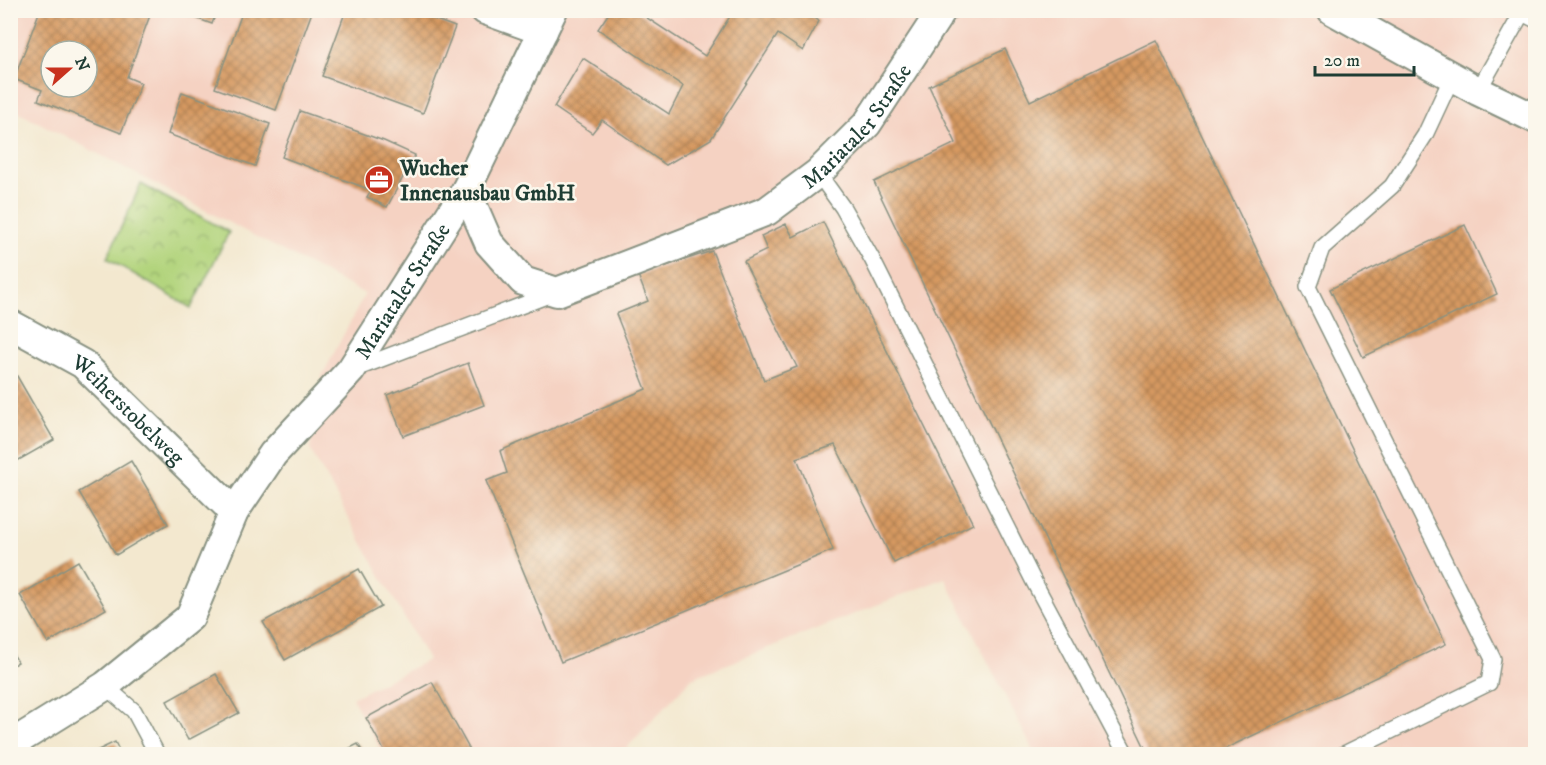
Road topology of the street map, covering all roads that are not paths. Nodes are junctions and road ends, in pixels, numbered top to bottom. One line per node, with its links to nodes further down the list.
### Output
1 (485, 10): 5 (street)
2 (942, 10): 9 (street, Mariataler Straße)
3 (1332, 10): 6 (street)
4 (1536, 20): 7 (lane)
5 (548, 21): 10 (street)
6 (1452, 77): 7 (street); 19 (lane)
7 (1478, 91): 8 (street)
8 (1536, 119)
9 (818, 173): 11 (street, Mariataler Straße); 18 (lane)
10 (466, 190): 11 (street, Mariataler Straße); 13 (street, Mariataler Straße)
11 (557, 292): 13 (lane)
12 (10, 324): 14 (street, Weiherstobelweg)
13 (351, 370): 14 (street, Mariataler Straße)
14 (234, 512): 15 (street, Mariataler Straße)
15 (105, 686): 16 (street, Mariataler Straße); 17 (lane)
16 (10, 745)
17 (157, 754)
18 (1126, 754)
19 (1344, 754)

